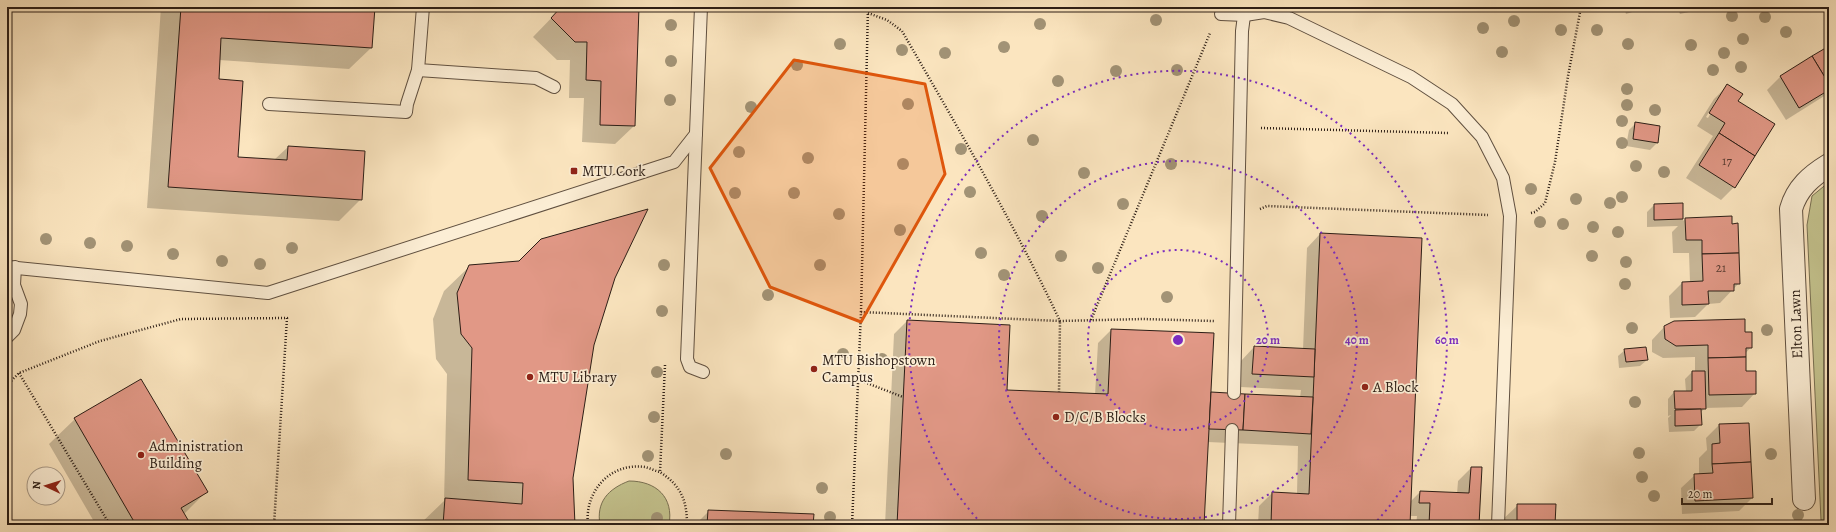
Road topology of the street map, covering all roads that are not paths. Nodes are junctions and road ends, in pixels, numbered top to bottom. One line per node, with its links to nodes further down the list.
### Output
1 (423, 7): 5 (lane)
2 (701, 7): 8 (lane)
3 (1245, 11): 4 (lane); 13 (lane); 17 (lane)
4 (1221, 14)
5 (418, 70): 6 (lane); 7 (lane)
6 (554, 87)
7 (269, 104)
8 (696, 134): 10 (lane); 12 (lane)
9 (1829, 165): 15 (street, Elton Lawn)
10 (11, 267): 11 (lane)
11 (7, 336)
12 (703, 372)
13 (1234, 394)
14 (1232, 430): 16 (lane)
15 (1804, 499)
16 (1229, 525)
17 (1498, 525)

